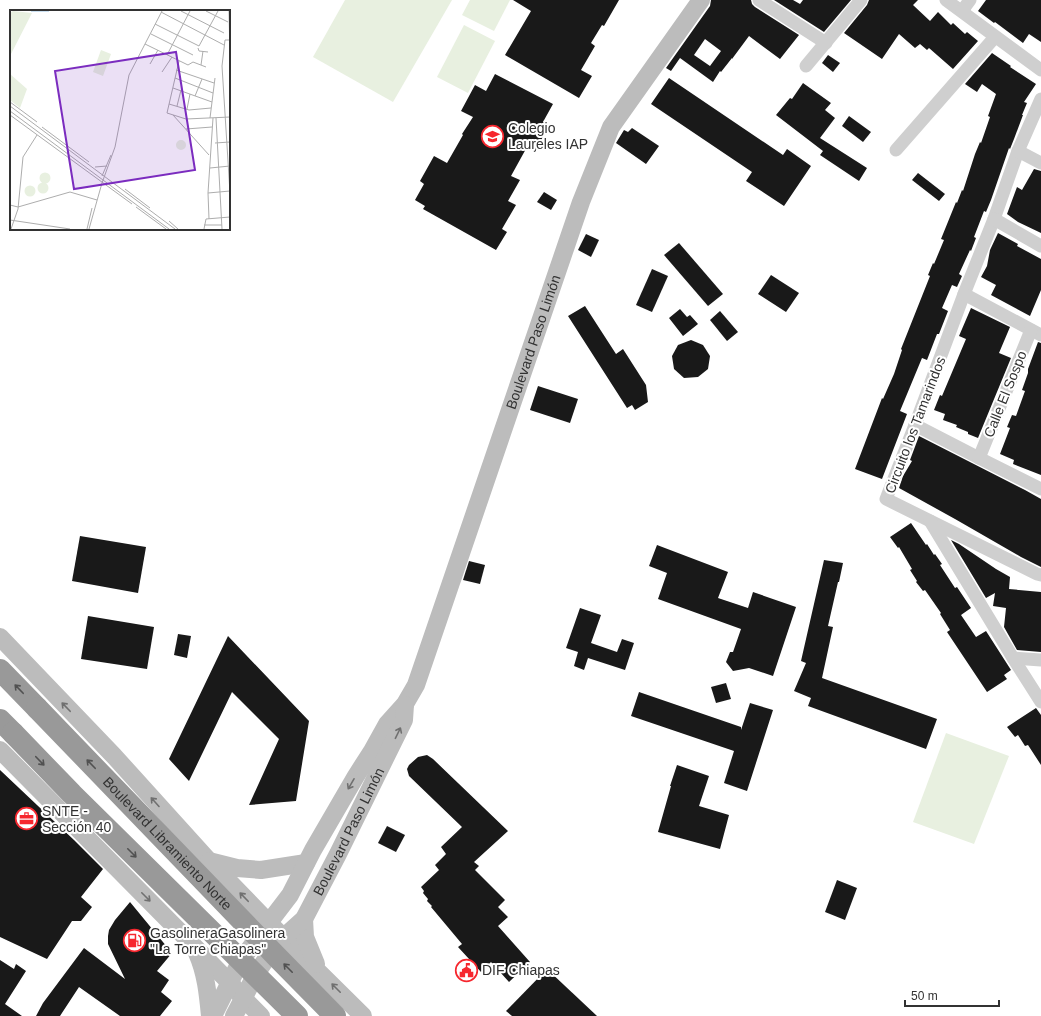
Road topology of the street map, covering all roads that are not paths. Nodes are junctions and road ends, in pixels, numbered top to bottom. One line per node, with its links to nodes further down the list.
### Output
1 (701, 0): 29 (main road, Boulevard Paso Limón)
2 (759, 0): 8 (street)
3 (861, 0): 8 (street)
4 (946, 0): 6 (street)
5 (970, 0): 6 (street)
6 (962, 11): 7 (street)
7 (995, 37): 10 (street); 12 (street)
8 (826, 43): 9 (street)
9 (806, 66)
10 (1041, 70)
11 (1041, 99): 13 (street, Circuito los Tamarindos)
12 (896, 150)
13 (1018, 151): 14 (street); 15 (street, Circuito los Tamarindos)
14 (1041, 163)
15 (994, 219): 16 (street); 17 (street, Circuito los Tamarindos)
16 (1041, 246)
17 (964, 294): 18 (street); 19 (street, Circuito los Tamarindos)
18 (1036, 333): 20 (street, Calle El Sospo)
19 (915, 425): 20 (street); 22 (street, Circuito los Tamarindos)
20 (979, 458): 21 (street)
21 (1041, 489)
22 (930, 520): 23 (street); 25 (street)
23 (1041, 575)
24 (0, 637): 32 (main road, one-way to 24)
25 (1013, 658): 26 (street); 28 (street)
26 (1041, 660)
27 (0, 670): 46 (highway, Boulevard Libramiento Norte, one-way to 27, bridge)
28 (1041, 702)
29 (405, 704): 33 (main road, Boulevard Paso Limón, one-way to 33); 34 (main road, Boulevard Paso Limón, one-way to 29)
30 (6, 726): 45 (highway, one-way to 45, bridge)
31 (0, 750): 37 (main road, one-way to 37)
32 (209, 861): 33 (main road); 35 (main road, one-way to 32)
33 (306, 863): 35 (main road, Boulevard Paso Limón)
34 (304, 919): 36 (main road, Boulevard Paso Limón); 38 (main road)
35 (265, 928): 36 (main road); 39 (main road, Boulevard Paso Limón)
36 (278, 943): 38 (main road); 40 (main road, Boulevard Paso Limón)
37 (193, 945): 39 (main road); 41 (main road)
38 (320, 972): 47 (main road, one-way to 38)
39 (230, 983): 40 (main road); 42 (main road, Boulevard Paso Limón)
40 (243, 998): 43 (main road, Boulevard Paso Limón); 44 (main road)
41 (210, 1016)
42 (214, 1016)
43 (234, 1016)
44 (261, 1016)
45 (297, 1016)
46 (335, 1016)
47 (363, 1016)

